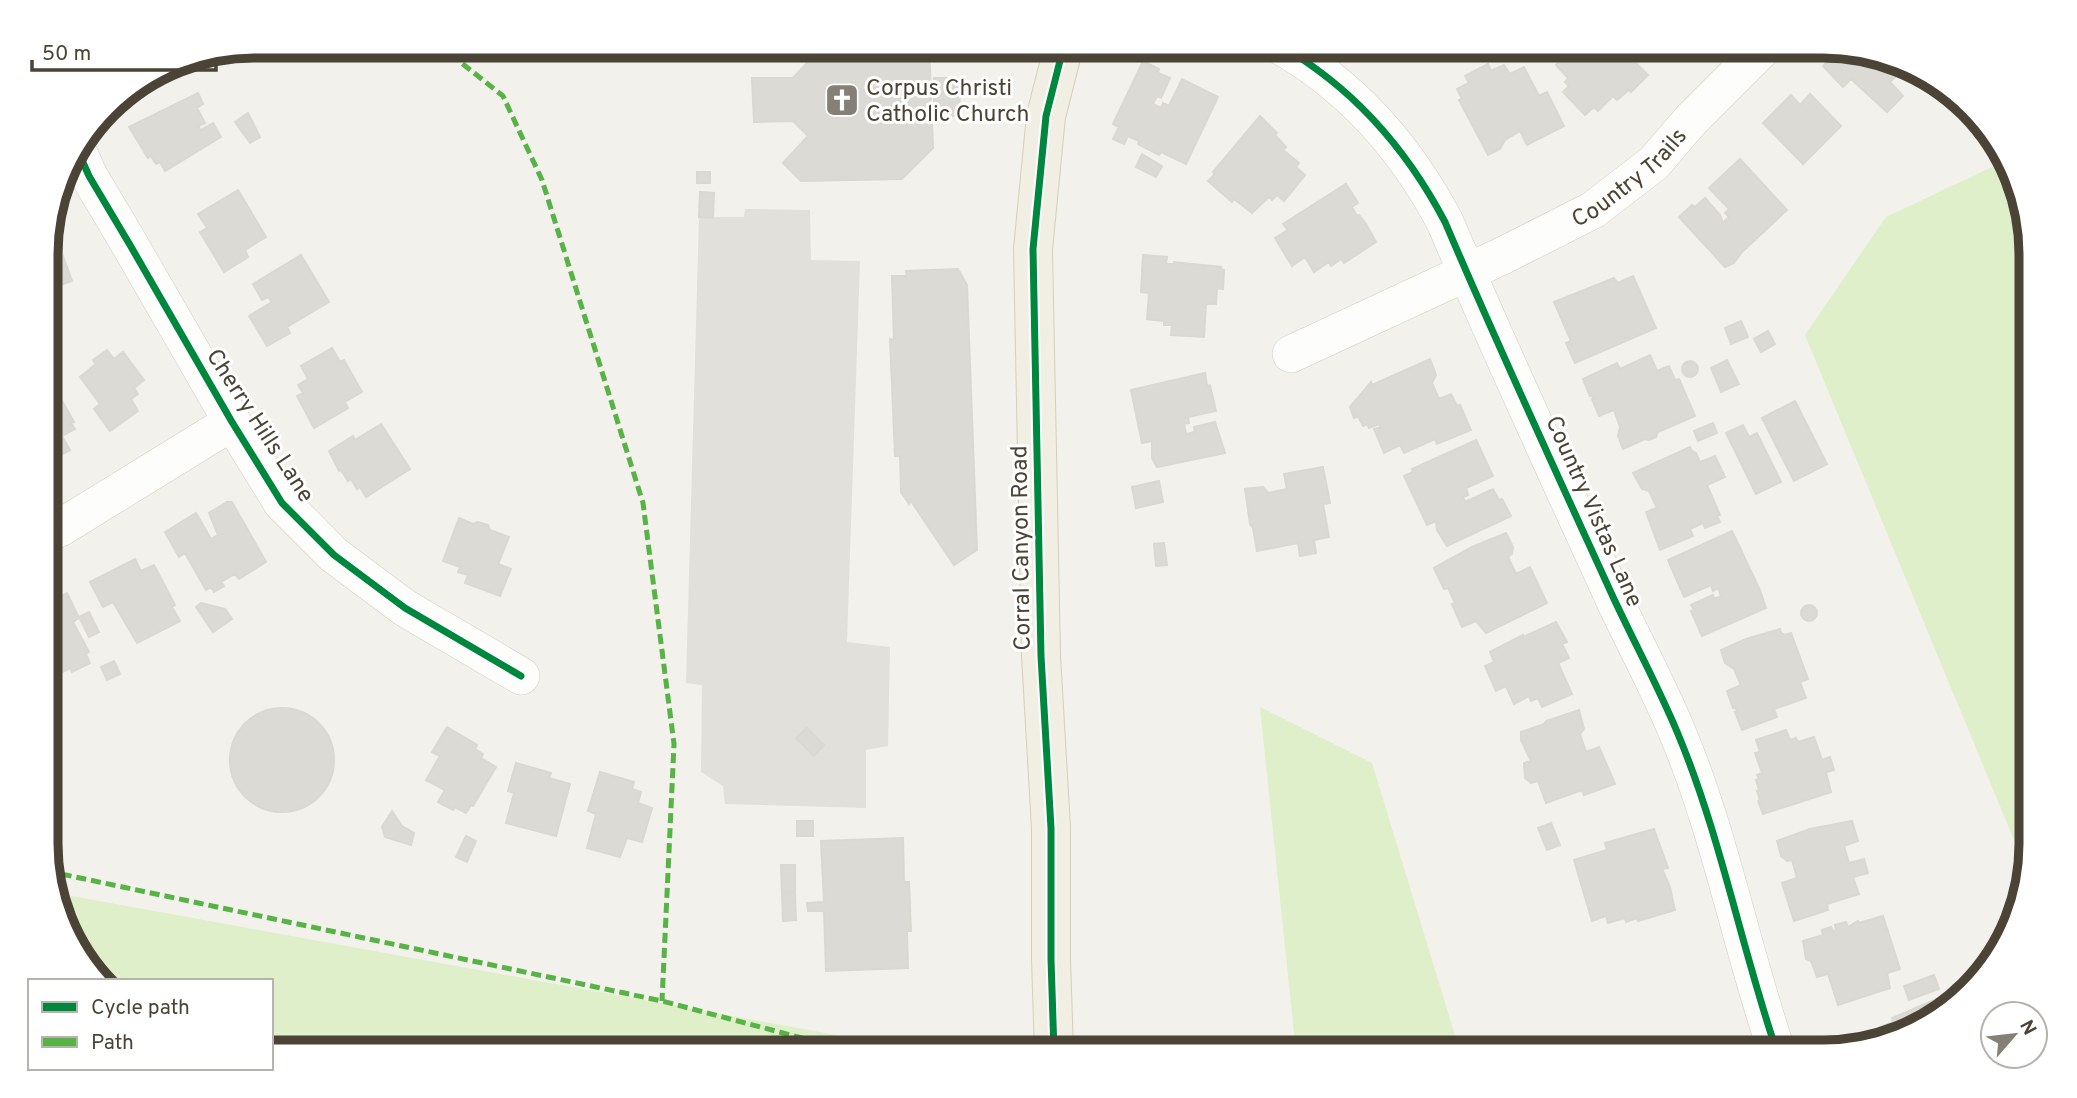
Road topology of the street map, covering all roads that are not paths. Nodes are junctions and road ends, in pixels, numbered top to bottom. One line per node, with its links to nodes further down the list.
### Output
1 (1061, 58): 10 (main road, Corral Canyon Road)
2 (1298, 58): 5 (street, Country Vistas Lane)
3 (1754, 58): 5 (street, Country Trails)
4 (82, 160): 7 (street, Cherry Hills Lane)
5 (1466, 272): 6 (street, Country Trails); 11 (street, Country Vistas Lane)
6 (1291, 354)
7 (232, 422): 8 (street); 9 (street, Cherry Hills Lane)
8 (58, 529)
9 (521, 676)
10 (1054, 1040)
11 (1773, 1040)

